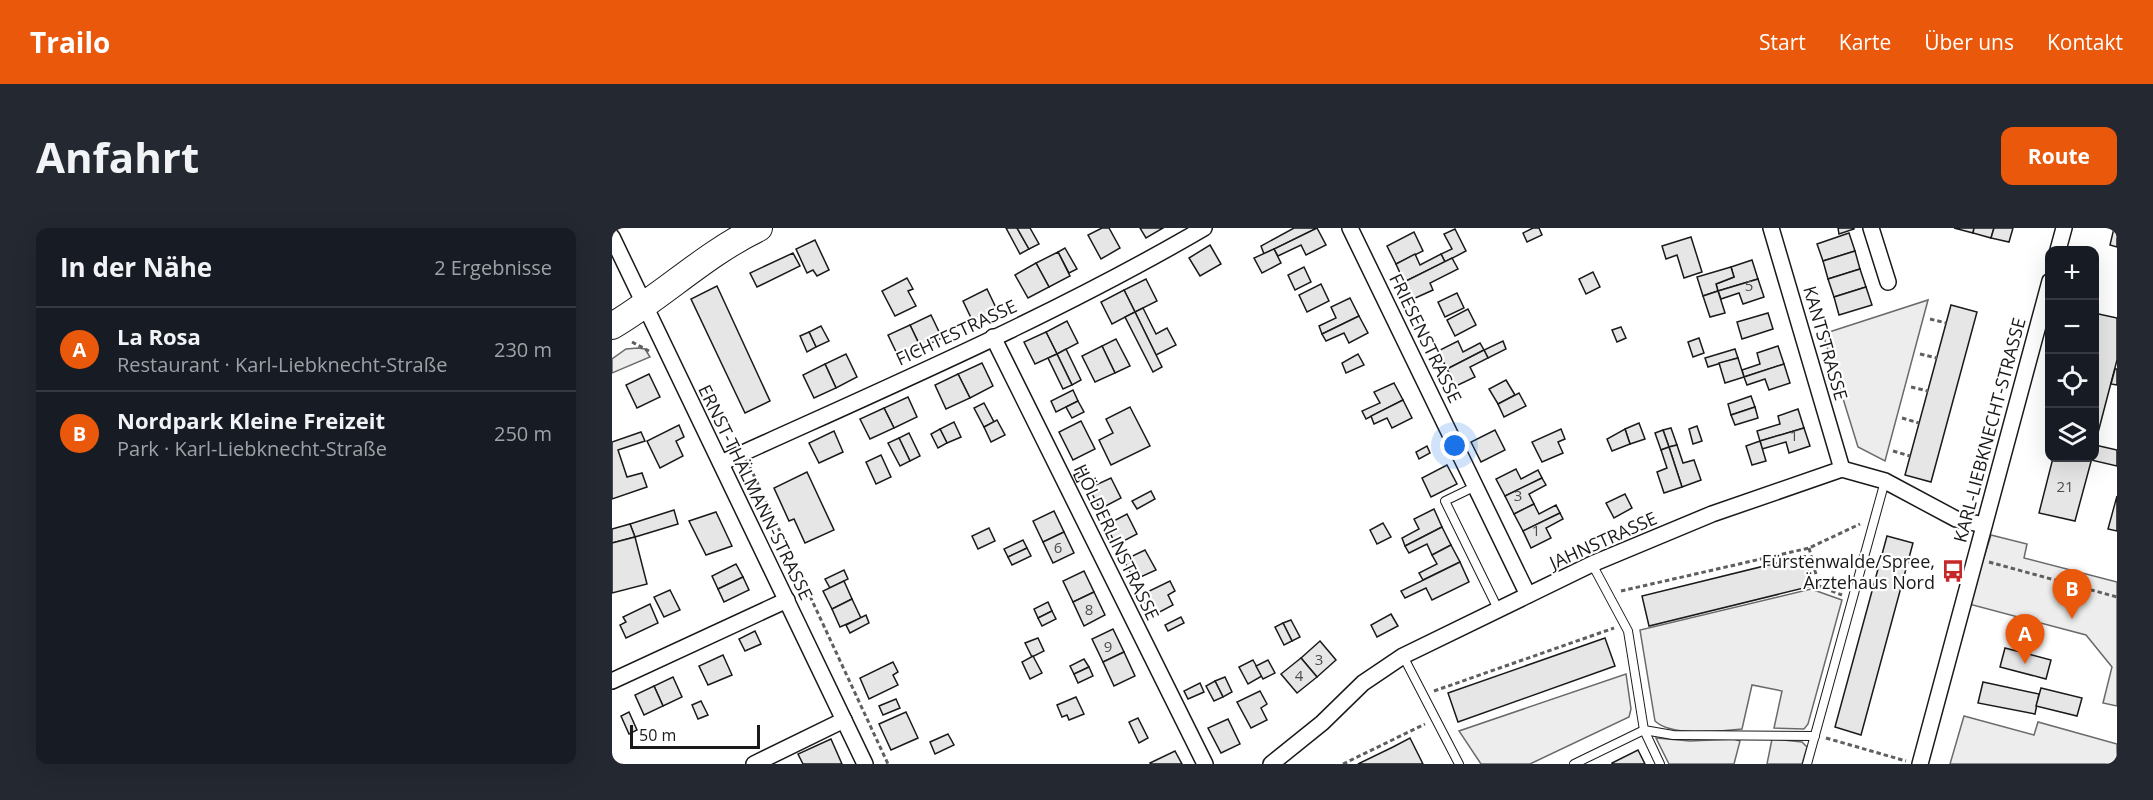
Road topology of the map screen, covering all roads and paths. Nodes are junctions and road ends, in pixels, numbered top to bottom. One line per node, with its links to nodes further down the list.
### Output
1 (759, 228): 11 (main road)
2 (1204, 228): 15 (street, FICHTESTRASSE)
3 (1350, 228): 30 (street, FRIESENSTRASSE)
4 (1771, 228): 28 (street, KANTSTRASSE)
5 (1872, 228): 9 (street)
6 (2064, 228): 8 (street)
7 (612, 237): 11 (street, ERNST-THÄLMANN-STRASSE)
8 (2059, 246)
9 (1888, 282)
10 (2045, 296): 32 (street, KARL-LIEBKNECHT-STRASSE)
11 (646, 306): 14 (main road); 16 (main road); 27 (street, ERNST-THÄLMANN-STRASSE)
12 (1930, 319): 13 (path)
13 (1946, 323)
14 (612, 326)
15 (993, 337): 25 (street, FICHTESTRASSE); 54 (street, HÖLDERLINSTRASSE)
16 (622, 342): 17 (path)
17 (651, 352)
18 (1920, 354): 19 (path)
19 (1937, 358)
20 (1911, 387): 21 (path)
21 (1928, 391)
22 (1902, 418): 23 (path)
23 (1919, 423)
24 (1893, 451): 26 (path)
25 (743, 453): 27 (street, FICHTESTRASSE); 53 (path)
26 (1910, 456)
27 (721, 463): 40 (street, ERNST-THÄLMANN-STRASSE)
28 (1842, 469): 29 (street); 35 (street, JAHNSTRASSE)
29 (1885, 481): 31 (lane); 32 (street)
30 (1476, 486): 36 (street, FRIESENSTRASSE); 41 (lane)
31 (1875, 517): 33 (path); 39 (lane)
32 (1984, 525): 34 (street, KARL-LIEBKNECHT-STRASSE)
33 (1809, 548): 37 (path); 39 (path)
34 (1976, 558): 38 (path); 50 (street, KARL-LIEBKNECHT-STRASSE)
35 (1592, 564): 36 (street, JAHNSTRASSE); 37 (lane)
36 (1528, 595): 41 (street, JAHNSTRASSE)
37 (1607, 595): 42 (lane)
38 (2117, 597)
39 (1852, 599): 49 (lane)
40 (787, 600): 44 (street); 47 (street, ERNST-THÄLMANN-STRASSE)
41 (1498, 609): 43 (street, JAHNSTRASSE)
42 (1625, 624): 45 (path); 48 (lane)
43 (1403, 656): 45 (lane); 55 (street, JAHNSTRASSE)
44 (612, 681)
45 (1423, 694): 46 (lane)
46 (1436, 719): 56 (path); 57 (lane)
47 (844, 720): 51 (street); 52 (street, ERNST-THÄLMANN-STRASSE)
48 (1644, 730): 49 (lane); 58 (lane); 59 (lane)
49 (1815, 736): 50 (path); 60 (lane)
50 (1913, 762)
51 (754, 764)
52 (865, 764)
53 (888, 764)
54 (1206, 764)
55 (1271, 764)
56 (1343, 764)
57 (1459, 764)
58 (1574, 764)
59 (1660, 764)
60 (1807, 764)

